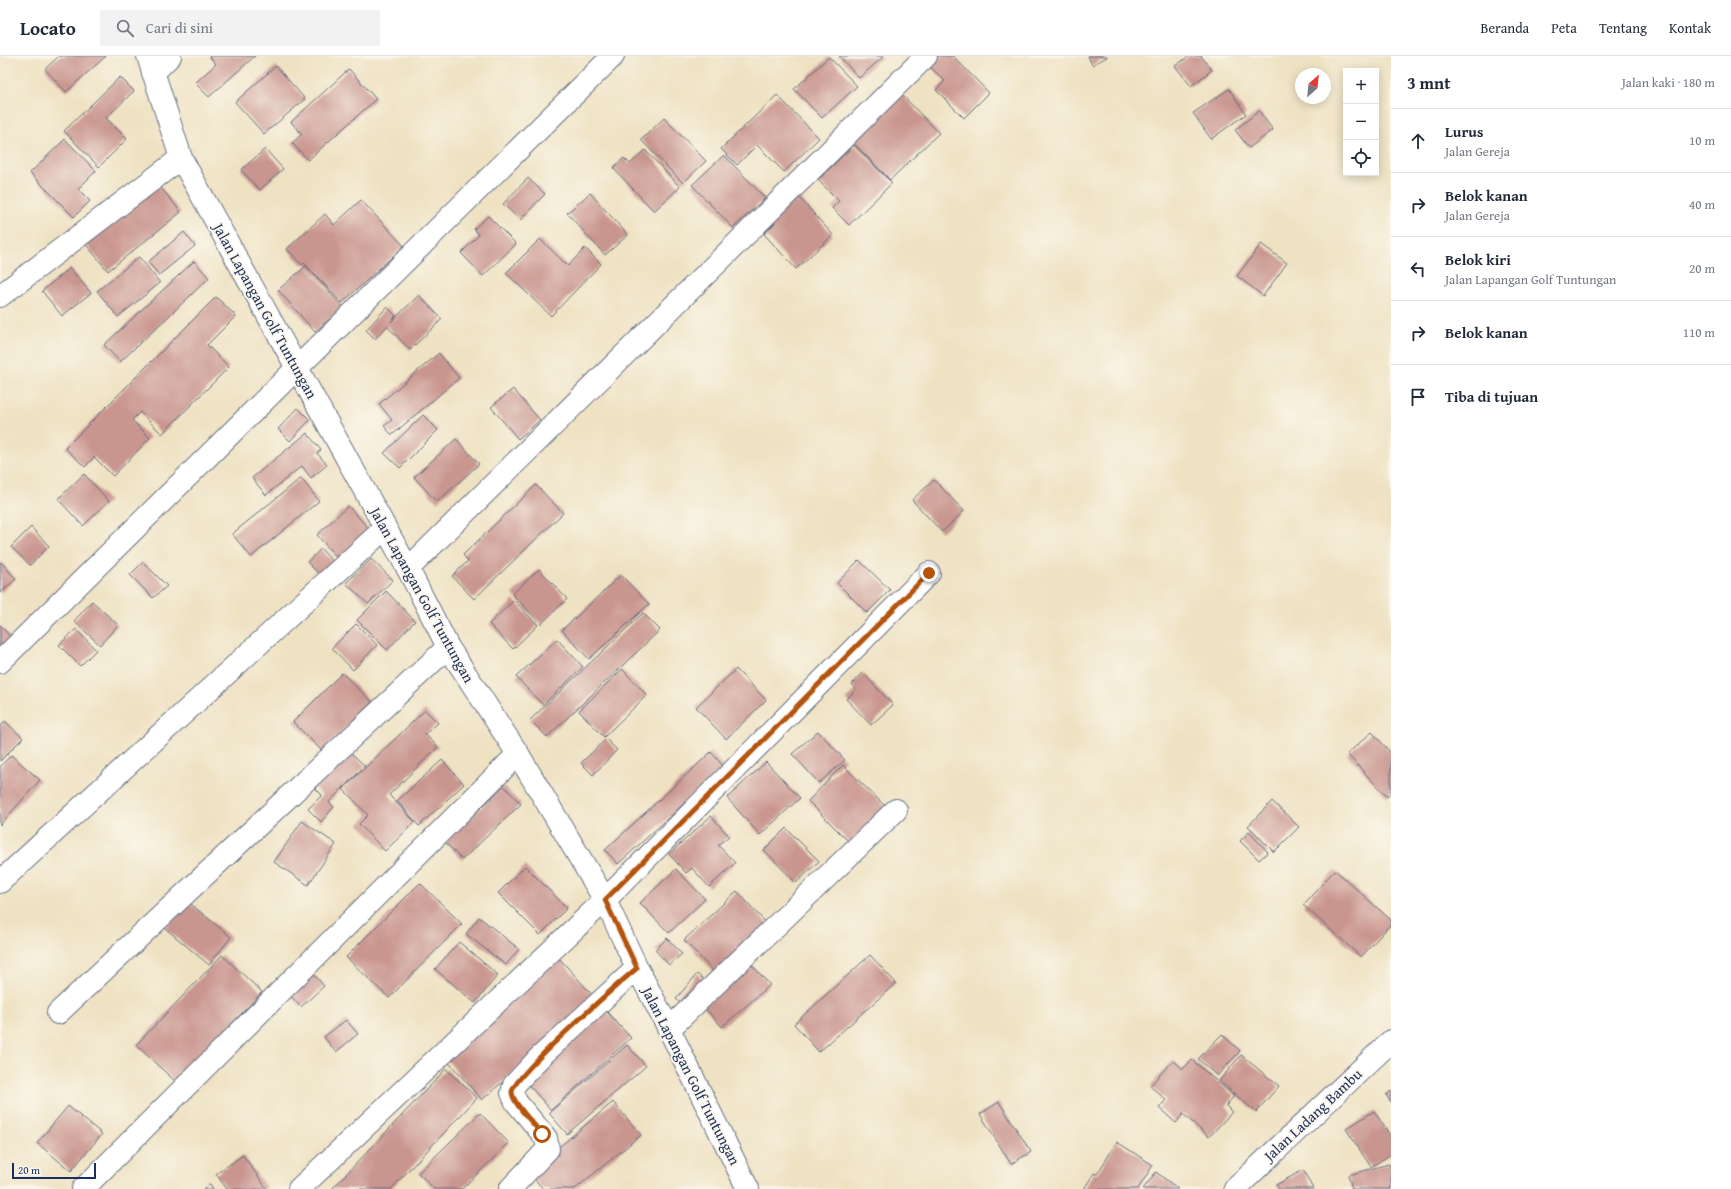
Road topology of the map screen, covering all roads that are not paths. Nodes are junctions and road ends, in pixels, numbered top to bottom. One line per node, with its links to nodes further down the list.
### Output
1 (170, 56): 4 (street)
2 (614, 56): 7 (street)
3 (926, 56): 9 (street)
4 (150, 64): 5 (street, Jalan Lapangan Golf Tuntungan)
5 (181, 158): 6 (street); 7 (street, Jalan Lapangan Golf Tuntungan)
6 (0, 296)
7 (297, 368): 8 (street, Jalan Lapangan Golf Tuntungan); 12 (street)
8 (385, 528): 9 (street, Jalan Lapangan Golf Tuntungan); 15 (street)
9 (408, 569): 11 (street, Jalan Lapangan Golf Tuntungan)
10 (929, 573): 16 (street)
11 (448, 647): 13 (street, Jalan Lapangan Golf Tuntungan); 18 (street)
12 (0, 662)
13 (518, 754): 16 (street, Jalan Lapangan Golf Tuntungan); 21 (street)
14 (896, 810): 19 (street)
15 (0, 882)
16 (605, 900): 17 (street, Jalan Lapangan Golf Tuntungan); 22 (street)
17 (637, 968): 19 (street, Jalan Lapangan Golf Tuntungan); 23 (street)
18 (58, 1013)
19 (669, 1029): 24 (street, Jalan Lapangan Golf Tuntungan)
20 (1391, 1041): 25 (street, Jalan Ladang Bambu)
21 (83, 1189)
22 (299, 1189)
23 (510, 1189)
24 (748, 1189)
25 (1234, 1189)

